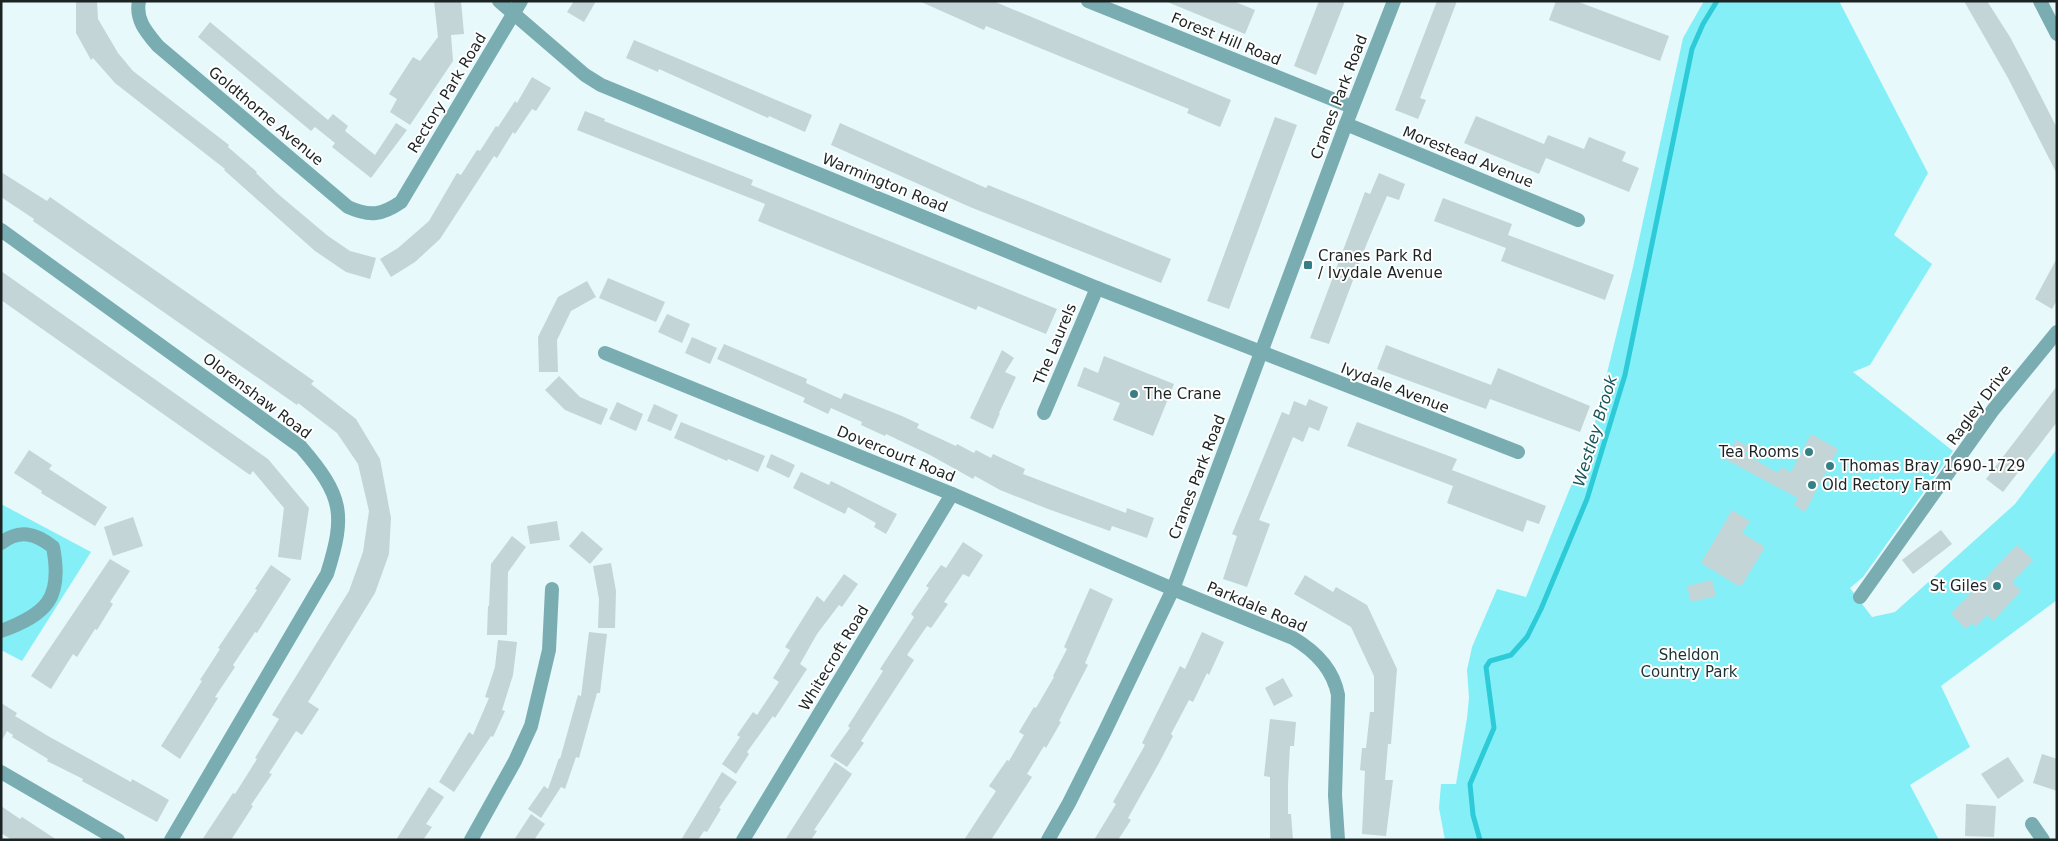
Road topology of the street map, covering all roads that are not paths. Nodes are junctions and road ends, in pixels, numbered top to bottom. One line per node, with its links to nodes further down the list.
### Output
1 (139, 1): 11 (street, Goldthorne Avenue)
2 (499, 1): 7 (street, Warmington Road)
3 (521, 1): 7 (street, Rectory Park Road)
4 (1088, 1): 9 (street, Forest Hill Road)
5 (1394, 1): 9 (street, Cranes Park Road)
6 (2040, 1): 8 (street)
7 (514, 14): 11 (street, Rectory Park Road); 14 (street, Warmington Road)
8 (2057, 34)
9 (1352, 108): 10 (street, Cranes Park Road)
10 (1346, 124): 12 (street, Morestead Avenue); 17 (street, Cranes Park Road)
11 (401, 202)
12 (1578, 220)
13 (1, 230): 29 (street, Olorenshaw Road)
14 (1097, 288): 17 (street, Warmington Road); 18 (street, The Laurels)
15 (2057, 332): 24 (street, Ragley Drive)
16 (605, 352): 20 (street, Dovercourt Road)
17 (1261, 353): 19 (street, Ivydale Avenue); 23 (street, Cranes Park Road)
18 (1044, 414)
19 (1518, 452)
20 (952, 494): 23 (street, Dovercourt Road); 31 (street, Whitecroft Road)
21 (1, 543): 25 (street)
22 (552, 588): 30 (street)
23 (1173, 589): 32 (street, Cranes Park Road); 33 (street, Parkdale Road)
24 (1860, 596)
25 (1, 631)
26 (1, 772): 28 (street)
27 (2032, 824): 34 (street)
28 (118, 840)
29 (172, 840)
30 (471, 840)
31 (743, 840)
32 (1048, 840)
33 (1338, 840)
34 (2043, 840)

